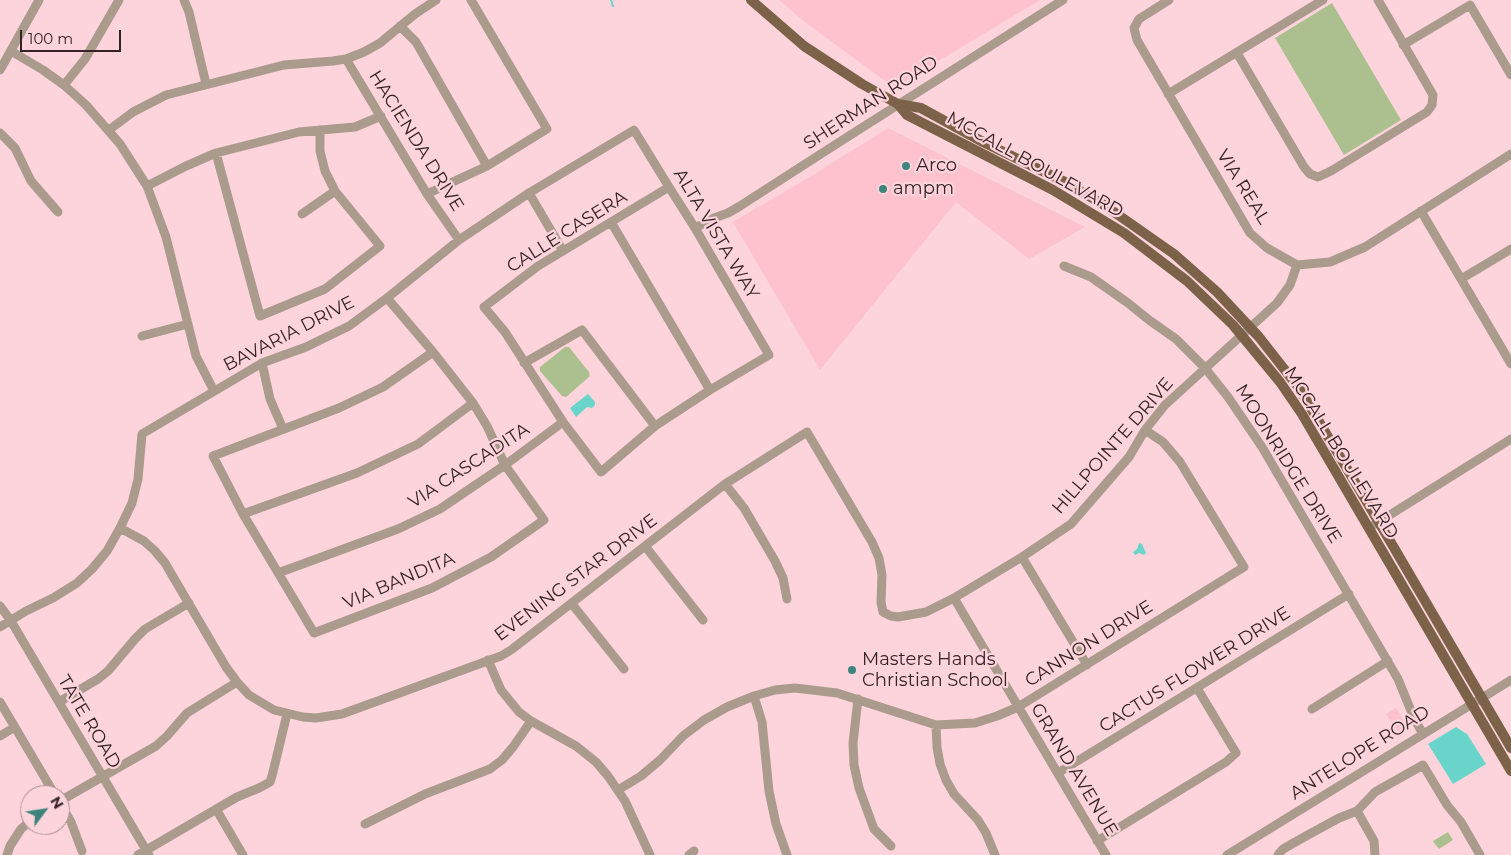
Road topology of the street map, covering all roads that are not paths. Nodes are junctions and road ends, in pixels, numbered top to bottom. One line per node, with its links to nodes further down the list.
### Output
1 (39, 0): 13 (street)
2 (119, 0): 19 (street)
3 (184, 0): 18 (street)
4 (436, 0): 11 (street)
5 (470, 0): 29 (street)
6 (751, 0): 21 (main road, MCCALL BOULEVARD)
7 (1063, 0): 21 (street, SHERMAN ROAD)
8 (1169, 0): 20 (street, VIA REAL)
9 (1323, 0): 14 (street)
10 (1378, 0): 12 (street)
11 (400, 26): 15 (street); 29 (street)
12 (1402, 45): 14 (street); 17 (street)
13 (11, 51): 16 (street); 19 (street)
14 (1237, 53): 20 (street)
15 (346, 59): 18 (street); 22 (street, HACIENDA DRIVE)
16 (0, 70)
17 (1511, 75)
18 (206, 84): 23 (street)
19 (64, 85): 23 (street)
20 (1168, 94): 45 (street, VIA REAL)
21 (898, 104): 35 (main road, MCCALL BOULEVARD); 40 (street, SHERMAN ROAD); 41 (main road, MCCALL BOULEVARD)
22 (381, 116): 24 (street); 34 (street, HACIENDA DRIVE)
23 (109, 130): 30 (street)
24 (320, 130): 27 (street); 32 (street)
25 (634, 130): 31 (street, ALTA VISTA WAY); 33 (street, BAVARIA DRIVE)
26 (0, 133): 37 (street)
27 (216, 153): 30 (street); 32 (street)
28 (1511, 154): 36 (street)
29 (487, 166): 34 (street)
30 (147, 186): 49 (street)
31 (669, 187): 39 (street, CALLE CASERA); 40 (street, ALTA VISTA WAY)
32 (336, 191): 38 (street)
33 (529, 193): 42 (street, BAVARIA DRIVE); 44 (street)
34 (427, 194): 42 (street, HACIENDA DRIVE)
35 (1077, 203): 41 (main road); 51 (main road, MCCALL BOULEVARD)
36 (1421, 211): 45 (street); 47 (street)
37 (58, 212)
38 (302, 214)
39 (611, 222): 44 (street, CALLE CASERA); 60 (street)
40 (695, 228): 60 (street, ALTA VISTA WAY)
41 (1153, 238): 50 (main road, MCCALL BOULEVARD)
42 (459, 240): 48 (street, BAVARIA DRIVE)
43 (1511, 249): 47 (street)
44 (563, 251): 57 (street, CALLE CASERA)
45 (1297, 264): 50 (street, HILLPOINTE DRIVE)
46 (1064, 266): 59 (street, MOONRIDGE DRIVE)
47 (1461, 279): 54 (street)
48 (387, 298): 55 (street); 56 (street, BAVARIA DRIVE)
49 (188, 324): 52 (street); 61 (street)
50 (1250, 327): 51 (street, HILLPOINTE DRIVE); 71 (main road, MCCALL BOULEVARD)
51 (1242, 335): 59 (street, HILLPOINTE DRIVE); 73 (main road, MCCALL BOULEVARD)
52 (142, 336)
53 (1511, 345): 54 (street)
54 (1503, 350): 58 (street)
55 (433, 352): 62 (street); 65 (street)
56 (262, 363): 61 (street, BAVARIA DRIVE); 65 (street)
57 (524, 363): 63 (street); 64 (street)
58 (1511, 364)
59 (1205, 368): 66 (street, HILLPOINTE DRIVE); 77 (street, MOONRIDGE DRIVE)
60 (710, 390): 64 (street)
61 (214, 391): 72 (street, BAVARIA DRIVE)
62 (473, 404): 68 (street); 70 (street)
63 (563, 422): 64 (street); 68 (street, VIA CASCADITA)
64 (655, 426)
65 (283, 429): 70 (street)
66 (1145, 430): 75 (street, HILLPOINTE DRIVE); 89 (street, CANNON DRIVE)
67 (1511, 439): 71 (street)
68 (505, 466): 76 (street, VIA CASCADITA); 76 (street, VIA BANDITA)
69 (725, 484): 74 (street, EVENING STAR DRIVE); 79 (street); 83 (street, EVENING STAR DRIVE)
70 (243, 514): 76 (street)
71 (1379, 522): 73 (street); 95 (main road, MCCALL BOULEVARD)
72 (120, 528): 80 (street, EVENING STAR DRIVE); 85 (street, BAVARIA DRIVE)
73 (1369, 528): 99 (main road, MCCALL BOULEVARD)
74 (645, 546): 81 (street, EVENING STAR DRIVE); 84 (street)
75 (1022, 557): 78 (street, HILLPOINTE DRIVE); 89 (street)
76 (278, 574)
77 (1349, 594): 88 (street, MOONRIDGE DRIVE); 93 (street, CACTUS FLOWER DRIVE)
78 (954, 598): 83 (street, HILLPOINTE DRIVE); 100 (street, GRAND AVENUE)
79 (788, 599)
80 (189, 603): 92 (street, EVENING STAR DRIVE); 98 (street)
81 (572, 604): 87 (street, EVENING STAR DRIVE); 90 (street)
82 (0, 606): 85 (street, TATE ROAD)
83 (883, 612)
84 (703, 620)
85 (11, 621): 86 (street, BAVARIA DRIVE); 98 (street, TATE ROAD)
86 (0, 627)
87 (488, 660): 102 (street, EVENING STAR DRIVE); 103 (street)
88 (1388, 662): 101 (street); 106 (street, MOONRIDGE DRIVE)
89 (1087, 665): 100 (street, CANNON DRIVE)
90 (624, 669)
91 (1511, 680): 95 (street, ANTELOPE ROAD)
92 (237, 682): 102 (street, EVENING STAR DRIVE); 111 (street)
93 (1197, 688): 110 (street, CACTUS FLOWER DRIVE); 120 (street)
94 (754, 696): 96 (street, CANNON DRIVE); 113 (street, CANNON DRIVE); 127 (street)
95 (1482, 698): 99 (street, ANTELOPE ROAD); 108 (main road, MCCALL BOULEVARD)
96 (858, 699): 104 (street, CANNON DRIVE); 121 (street)
97 (0, 702): 105 (street)
98 (59, 702): 111 (street, TATE ROAD)
99 (1472, 704): 106 (street, ANTELOPE ROAD); 109 (main road, MCCALL BOULEVARD)
100 (1018, 707): 104 (street, CANNON DRIVE); 110 (street, GRAND AVENUE)
101 (1312, 709)
102 (287, 714): 115 (street)
103 (531, 721): 113 (street); 118 (street)
104 (936, 725): 128 (street)
105 (15, 727): 107 (street); 112 (street)
106 (1423, 734): 130 (street, ANTELOPE ROAD)
107 (0, 736)
108 (1511, 748)
109 (1511, 771)
110 (1058, 773): 120 (street, GRAND AVENUE)
111 (103, 776): 114 (street); 123 (street, TATE ROAD)
112 (49, 785)
113 (618, 790): 126 (street)
114 (70, 796)
115 (216, 809): 123 (street); 125 (street)
116 (1357, 811): 131 (street); 132 (street); 133 (street)
117 (70, 820): 122 (street)
118 (365, 824)
119 (20, 831): 124 (street)
120 (1097, 841): 129 (street, GRAND AVENUE)
121 (890, 846)
122 (82, 850)
123 (145, 853)
124 (7, 855)
125 (243, 855)
126 (650, 855)
127 (787, 855)
128 (995, 855)
129 (1106, 855)
130 (1227, 855)
131 (1278, 855)
132 (1375, 855)
133 (1480, 855)

